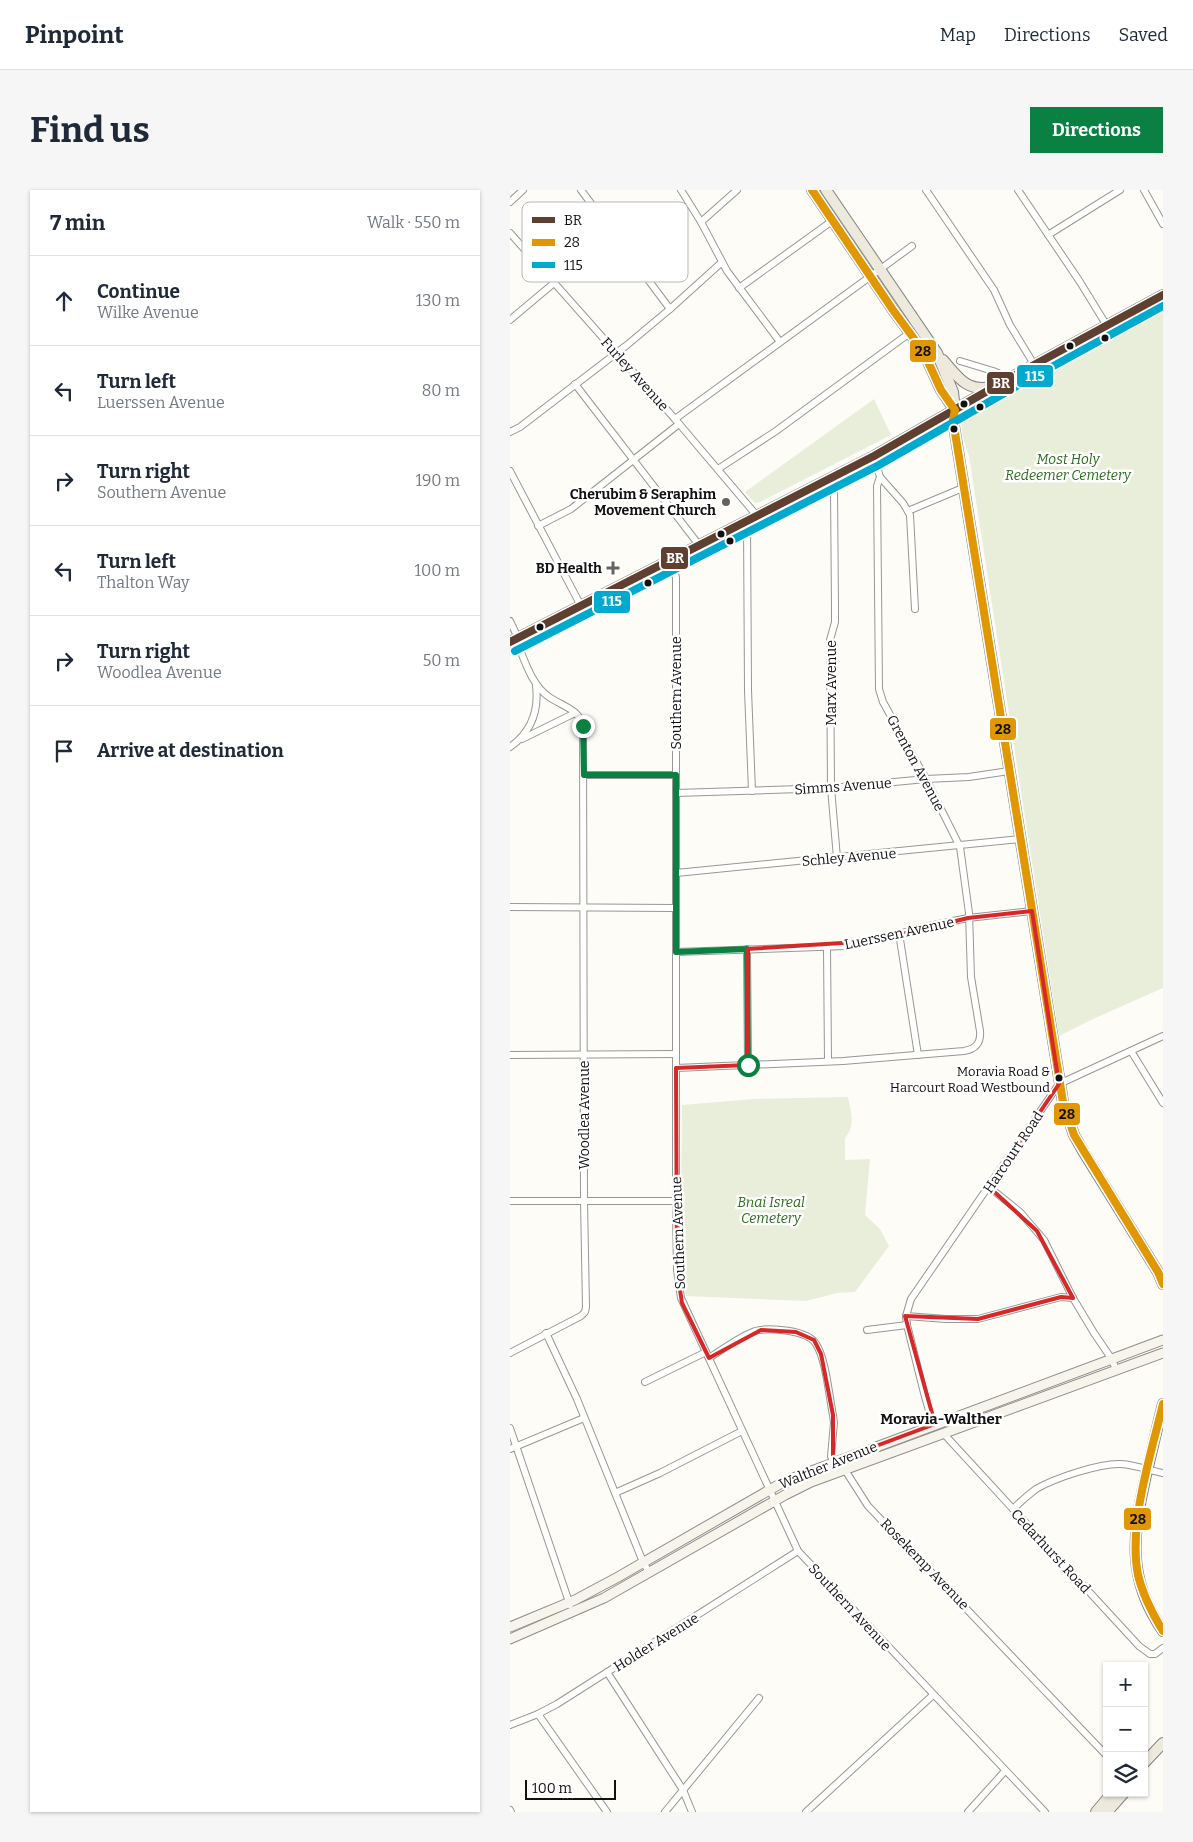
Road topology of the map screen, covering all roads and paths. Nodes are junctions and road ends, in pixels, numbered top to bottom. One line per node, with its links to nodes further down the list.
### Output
1 (523, 190): 11 (street)
2 (581, 190): 12 (street)
3 (682, 190): 14 (street)
4 (738, 190): 14 (street)
5 (812, 190): 13 (main road)
6 (826, 190): 21 (main road)
7 (926, 190): 35 (street)
8 (1018, 190): 17 (street)
9 (1120, 190): 17 (street)
10 (1144, 190): 15 (street)
11 (510, 202)
12 (590, 202)
13 (832, 221): 22 (main road); 25 (street)
14 (701, 222): 20 (street)
15 (1163, 224)
16 (510, 233): 19 (street, Furley Avenue)
17 (1048, 236): 29 (street)
18 (912, 246): 21 (street)
19 (522, 247)
20 (722, 263): 25 (street); 27 (street)
21 (880, 269): 22 (street); 33 (main road)
22 (870, 276): 30 (main road); 31 (street)
23 (650, 282): 27 (street)
24 (554, 283): 28 (street); 32 (street, Furley Avenue)
25 (738, 288): 31 (street)
26 (1163, 295): 29 (main road)
27 (670, 309): 32 (street)
28 (510, 320)
29 (1107, 326): 35 (main road)
30 (911, 332): 39 (main road); 44 (street)
31 (780, 342): 40 (street)
32 (616, 353): 37 (street); 40 (street, Furley Avenue)
33 (937, 354): 38 (main road); 39 (main road)
34 (960, 361): 36 (street)
35 (1035, 366): 36 (main road)
36 (1010, 378): 38 (main road)
37 (575, 384): 41 (street); 43 (street)
38 (995, 386): 39 (main road)
39 (955, 410): 42 (main road); 48 (main road)
40 (677, 421): 43 (street); 44 (street, Furley Avenue)
41 (510, 432)
42 (874, 456): 46 (street); 47 (main road)
43 (633, 459): 52 (street); 53 (street)
44 (718, 469): 50 (street, Furley Avenue)
45 (510, 471): 52 (street)
46 (880, 477): 49 (street); 66 (street, Grenton Avenue)
47 (832, 478): 50 (main road); 67 (street, Marx Avenue)
48 (965, 487): 49 (street); 63 (main road)
49 (908, 511): 56 (street)
50 (758, 517): 51 (main road)
51 (747, 522): 53 (main road); 68 (street)
52 (538, 526): 55 (street)
53 (699, 545): 54 (main road)
54 (670, 561): 55 (main road); 65 (street, Southern Avenue)
55 (581, 606): 58 (main road)
56 (915, 609)
57 (510, 621): 58 (street)
58 (515, 640): 59 (street)
59 (536, 684): 60 (street); 61 (street)
60 (575, 713): 61 (street); 64 (street, Woodlea Avenue)
61 (519, 740): 62 (street)
62 (510, 746)
63 (1009, 771): 66 (street, Simms Avenue); 70 (main road)
64 (584, 775): 65 (street); 75 (street, Woodlea Avenue)
65 (676, 775): 69 (street, Southern Avenue)
66 (926, 779): 67 (street, Simms Avenue); 71 (street, Grenton Avenue)
67 (831, 788): 68 (street, Simms Avenue); 72 (street, Marx Avenue)
68 (752, 791): 69 (street, Simms Avenue)
69 (676, 793): 73 (street, Southern Avenue)
70 (1021, 839): 71 (street, Schley Avenue); 77 (main road)
71 (960, 847): 72 (street, Schley Avenue); 78 (street, Grenton Avenue)
72 (837, 858): 73 (street, Schley Avenue)
73 (676, 873): 76 (street, Southern Avenue)
74 (510, 907): 75 (street)
75 (584, 908): 76 (street); 85 (street, Woodlea Avenue)
76 (676, 908): 82 (street, Southern Avenue)
77 (1032, 911): 78 (street, Luerssen Avenue); 92 (main road)
78 (968, 918): 79 (street, Luerssen Avenue); 88 (street, Grenton Avenue)
79 (899, 932): 80 (street, Luerssen Avenue); 88 (street)
80 (827, 947): 81 (street, Luerssen Avenue); 89 (street)
81 (747, 949): 82 (street, Luerssen Avenue); 90 (street)
82 (676, 952): 86 (street, Southern Avenue)
83 (1163, 1036): 84 (street)
84 (1131, 1051): 92 (street); 93 (street)
85 (583, 1054): 86 (street); 87 (street); 97 (street, Woodlea Avenue)
86 (676, 1054): 91 (street, Southern Avenue)
87 (510, 1055)
88 (918, 1055): 89 (street)
89 (828, 1061): 90 (street)
90 (748, 1065): 91 (street)
91 (676, 1068): 95 (street, Southern Avenue)
92 (1059, 1084): 94 (street, Harcourt Road); 98 (main road)
93 (1163, 1103)
94 (989, 1187): 99 (street); 100 (street, Harcourt Road)
95 (676, 1200): 97 (street); 107 (street, Southern Avenue)
96 (510, 1201): 97 (street)
97 (584, 1201): 103 (street, Woodlea Avenue)
98 (1163, 1284)
99 (1073, 1298): 100 (street); 108 (street)
100 (906, 1316): 101 (street)
101 (907, 1325): 102 (street); 113 (street)
102 (867, 1330)
103 (546, 1333): 106 (street); 112 (street)
104 (1163, 1340): 108 (main road, Walther Avenue)
105 (1163, 1352): 109 (main road, Walther Avenue)
106 (510, 1353)
107 (707, 1355): 110 (street); 115 (street, Southern Avenue); 118 (street)
108 (1111, 1358): 109 (street); 113 (main road, Walther Avenue)
109 (1116, 1369): 116 (main road, Walther Avenue)
110 (645, 1382)
111 (1163, 1404): 119 (main road)
112 (584, 1418): 117 (street); 123 (street)
113 (935, 1424): 116 (main road); 118 (main road, Walther Avenue)
114 (510, 1428): 117 (street)
115 (742, 1431): 122 (street, Southern Avenue); 123 (street)
116 (944, 1434): 120 (main road, Walther Avenue); 125 (street, Cedarhurst Road)
117 (513, 1448): 129 (street)
118 (833, 1462): 120 (street, Rosekemp Avenue); 122 (main road, Walther Avenue)
119 (1148, 1469): 121 (street); 125 (street); 132 (main road)
120 (845, 1470): 124 (main road, Walther Avenue); 141 (street, Rosekemp Avenue)
121 (1163, 1473)
122 (770, 1489): 124 (street, Southern Avenue); 127 (main road, Walther Avenue)
123 (615, 1493): 127 (street)
124 (776, 1500): 126 (street, Southern Avenue); 128 (main road, Walther Avenue)
125 (1013, 1510): 134 (street, Cedarhurst Road)
126 (798, 1551): 135 (street, Holder Avenue); 136 (street, Southern Avenue)
127 (643, 1562): 128 (street); 129 (main road, Walther Avenue)
128 (649, 1572): 130 (main road, Walther Avenue)
129 (569, 1602): 130 (street); 131 (main road, Walther Avenue)
130 (573, 1613): 133 (main road, Walther Avenue)
131 (510, 1627)
132 (1163, 1630)
133 (510, 1639)
134 (1163, 1648)
135 (607, 1672): 138 (street, Holder Avenue); 144 (street)
136 (932, 1695): 143 (street, Southern Avenue); 150 (street)
137 (759, 1698): 144 (street)
138 (538, 1714): 139 (street, Holder Avenue); 147 (street)
139 (510, 1724)
140 (1163, 1743): 142 (main road)
141 (1103, 1752)
142 (1148, 1759)
143 (1005, 1771): 151 (street); 152 (street, Southern Avenue)
144 (683, 1790): 148 (street); 149 (street)
145 (1109, 1797): 153 (main road)
146 (1120, 1797): 154 (main road)
147 (607, 1812)
148 (665, 1812)
149 (692, 1812)
150 (806, 1812)
151 (968, 1812)
152 (1045, 1812)
153 (1096, 1812)
154 (1107, 1812)

